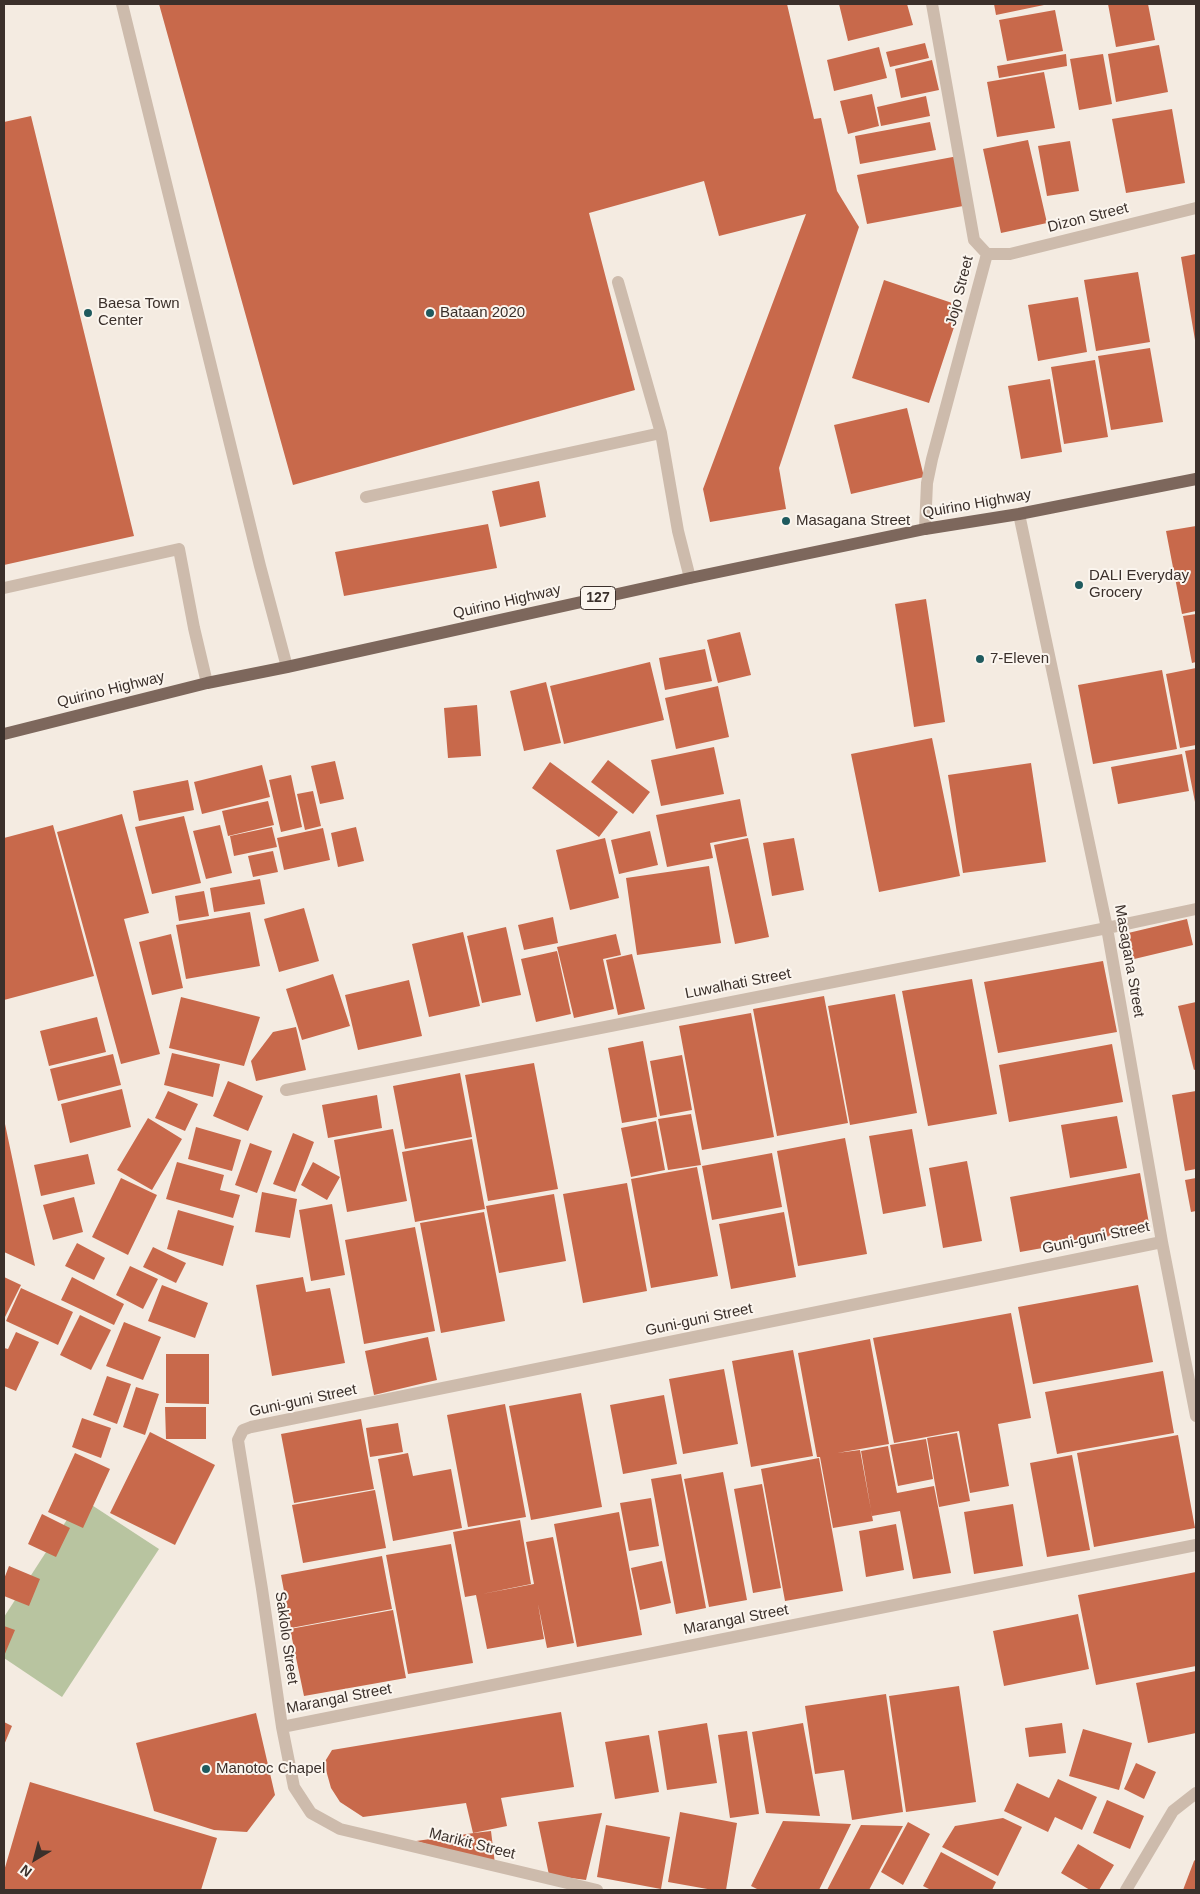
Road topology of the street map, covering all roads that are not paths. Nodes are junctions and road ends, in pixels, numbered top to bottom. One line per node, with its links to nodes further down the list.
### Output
1 (122, 4): 13 (street)
2 (932, 4): 4 (street, Jojo Street)
3 (1196, 208): 4 (street, Dizon Street)
4 (987, 254): 10 (street, Jojo Street)
5 (618, 282): 6 (street)
6 (661, 433): 8 (street); 11 (street)
7 (1196, 479): 9 (main road, Quirino Highway / 127)
8 (366, 497)
9 (1019, 514): 10 (main road, Quirino Highway / 127); 17 (street, Masagana Street)
10 (925, 529): 11 (main road, Quirino Highway / 127)
11 (690, 578): 13 (main road, Quirino Highway / 127)
12 (4, 588): 14 (street)
13 (287, 667): 14 (main road, Quirino Highway / 127)
14 (207, 683): 15 (main road, Quirino Highway / 127)
15 (4, 734)
16 (1196, 909): 17 (street, Luwalhati Street)
17 (1107, 928): 18 (street, Luwalhati Street); 19 (street, Masagana Street)
18 (286, 1090)
19 (1162, 1242): 20 (street, Masagana Street); 21 (street, Guni-guni Street)
20 (1196, 1416)
21 (243, 1430): 23 (street, Saklolo Street)
22 (1196, 1545): 23 (street, Marangal Street)
23 (282, 1727): 25 (street, Saklolo Street)
24 (1196, 1793): 27 (street)
25 (340, 1828): 26 (street, Marikit Street)
26 (596, 1890)
27 (1126, 1890)

